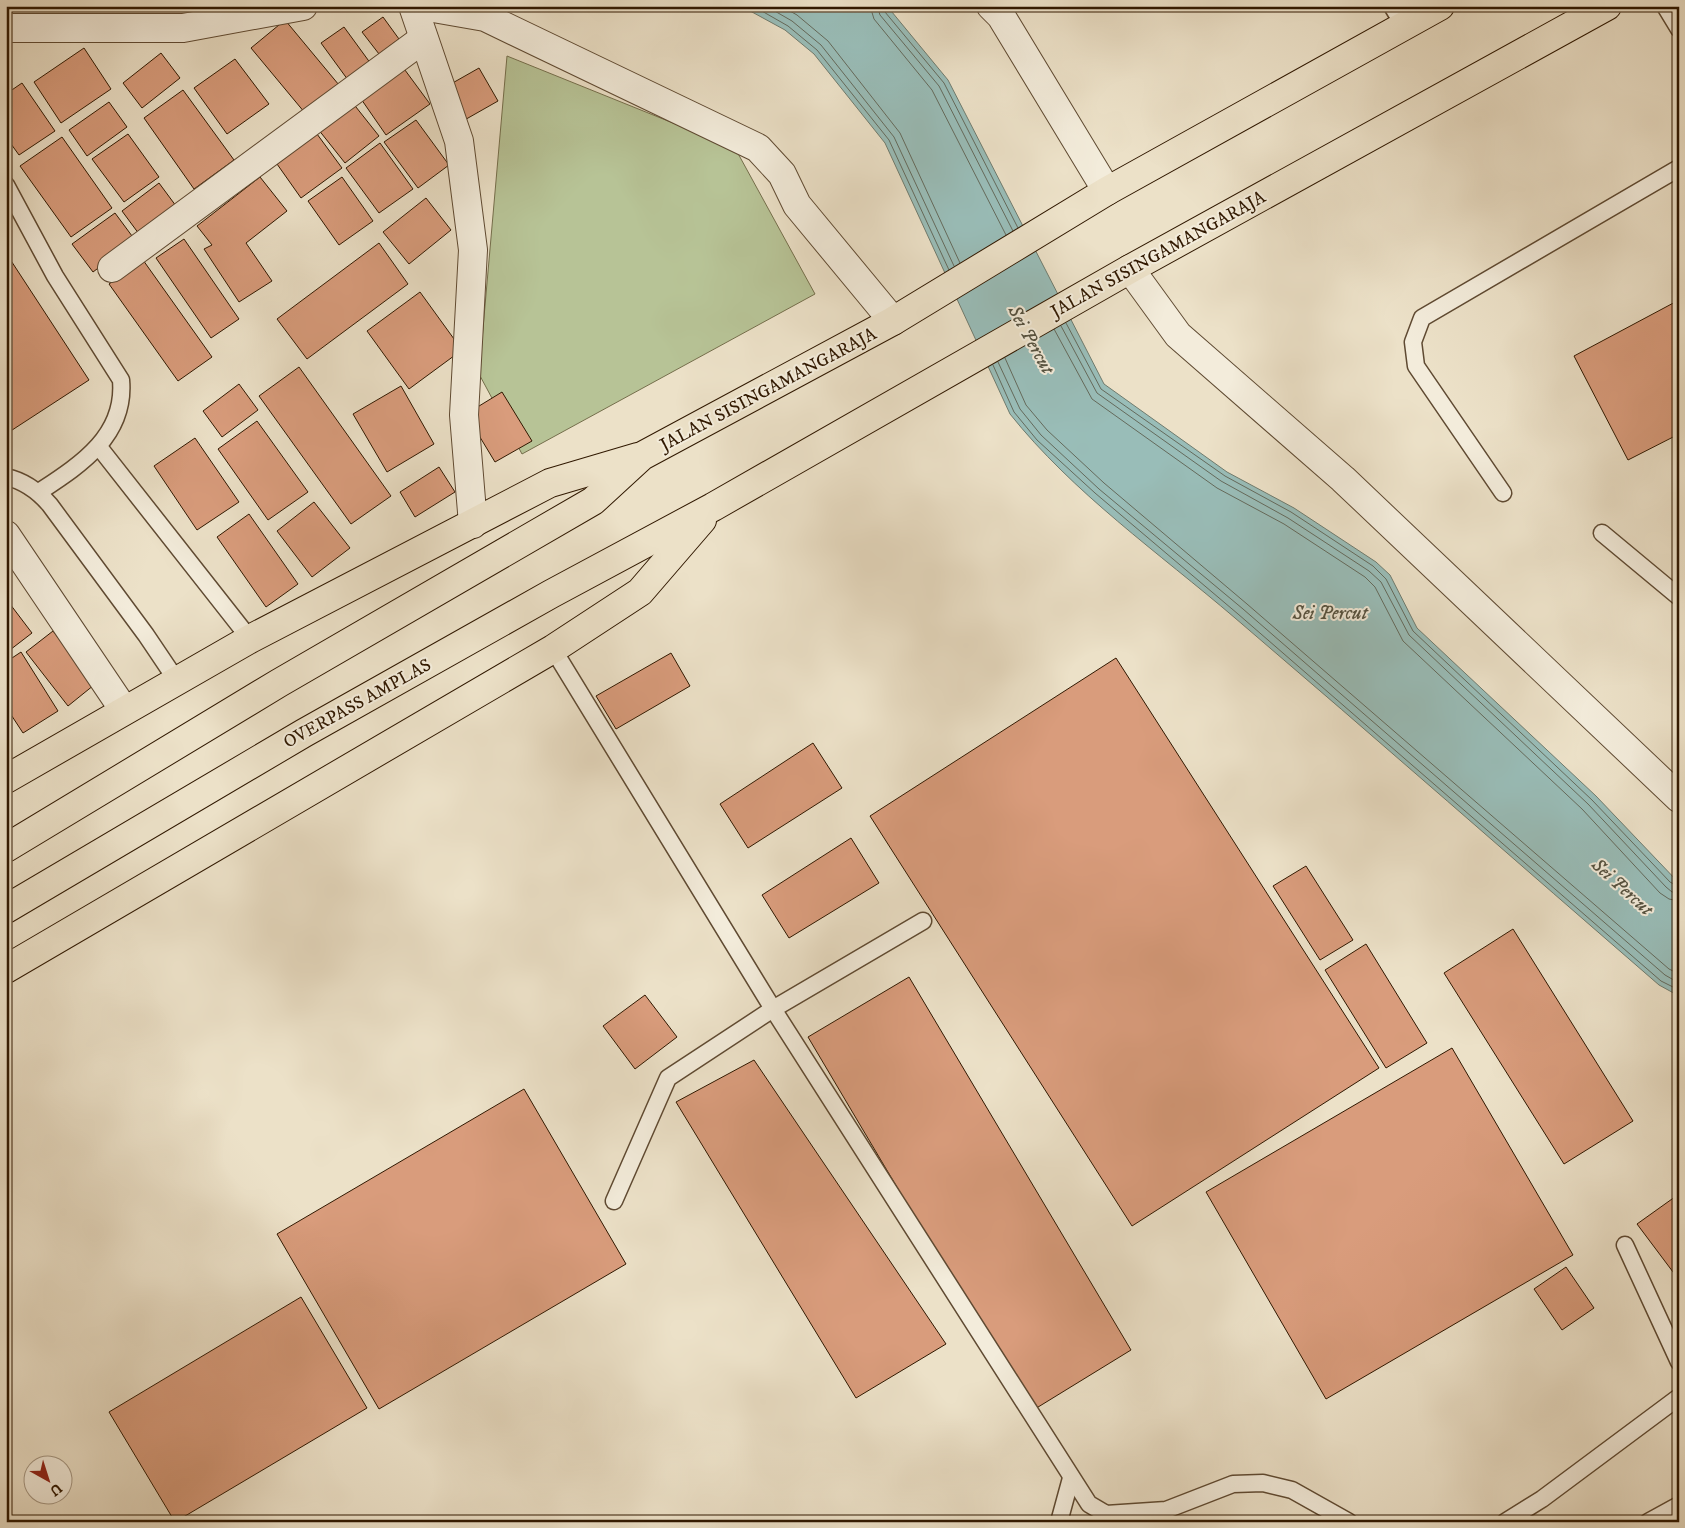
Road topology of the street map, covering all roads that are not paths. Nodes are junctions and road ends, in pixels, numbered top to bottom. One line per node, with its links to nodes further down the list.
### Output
1 (303, 6): 9 (street)
2 (413, 6): 11 (street)
3 (422, 6): 17 (street)
4 (991, 6): 14 (street)
5 (1440, 6): 8 (highway, JALAN SISINGAMANGARAJA)
6 (1607, 6): 16 (highway, JALAN SISINGAMANGARAJA)
7 (1665, 6): 10 (lane)
8 (1398, 16): 14 (highway, JALAN SISINGAMANGARAJA)
9 (6, 28)
10 (1679, 29)
11 (423, 38): 15 (street); 24 (street)
12 (1679, 168): 22 (lane)
13 (6, 185): 18 (lane)
14 (1107, 191): 17 (highway, JALAN SISINGAMANGARAJA)
15 (112, 268)
16 (1124, 273): 23 (highway, JALAN SISINGAMANGARAJA); 33 (street)
17 (892, 321): 19 (highway, JALAN SISINGAMANGARAJA)
18 (99, 447): 21 (lane); 28 (lane)
19 (642, 456): 24 (highway); 34 (highway)
20 (6, 477): 21 (lane)
21 (38, 492): 30 (lane)
22 (1503, 492)
23 (713, 507): 29 (highway); 35 (highway, OVERPASS AMPLAS)
24 (473, 524): 28 (highway)
25 (1602, 533): 27 (lane)
26 (6, 535): 31 (street)
27 (1679, 598)
28 (250, 640): 30 (highway)
29 (553, 649): 37 (highway); 38 (lane)
30 (177, 681): 31 (highway)
31 (124, 710): 32 (highway)
32 (6, 779)
33 (1679, 798)
34 (6, 848)
35 (6, 909)
36 (923, 921): 38 (lane)
37 (6, 968)
38 (773, 1009): 39 (lane); 43 (lane)
39 (614, 1201)
40 (1625, 1245): 41 (lane)
41 (1679, 1362)
42 (1679, 1398): 45 (lane)
43 (1071, 1478): 46 (lane); 47 (lane)
44 (1679, 1504): 48 (lane)
45 (1510, 1521)
46 (1059, 1522)
47 (1348, 1522)
48 (1648, 1522)

